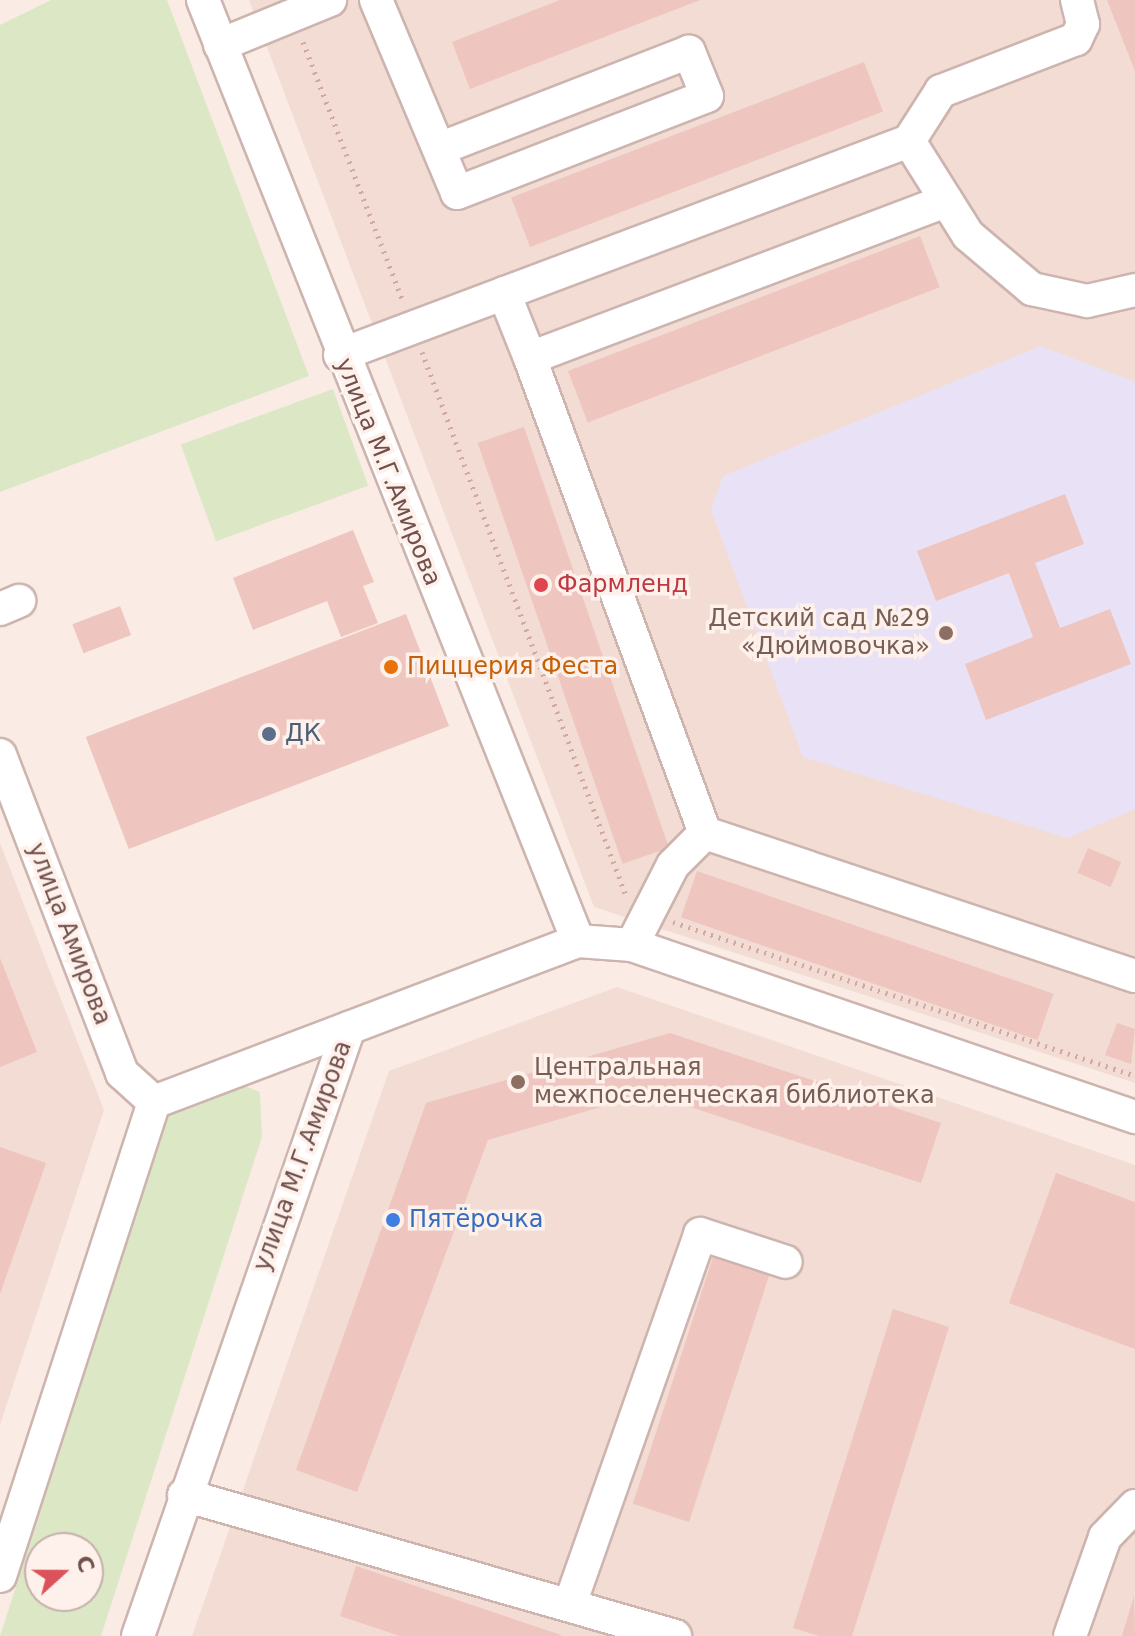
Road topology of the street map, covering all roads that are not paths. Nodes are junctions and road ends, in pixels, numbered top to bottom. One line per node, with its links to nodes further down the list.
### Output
1 (203, 0): 5 (street, улица М.Г.Амирова)
2 (330, 0): 5 (street)
3 (376, 0): 7 (street)
4 (1077, 0): 6 (street)
5 (220, 45): 11 (street, улица М.Г.Амирова)
6 (909, 141): 8 (street); 10 (street)
7 (439, 149): 7 (street)
8 (946, 201): 9 (street); 12 (street)
9 (1135, 290)
10 (504, 293): 11 (street); 12 (street)
11 (340, 355): 15 (street, улица М.Г.Амирова)
12 (530, 358): 14 (street)
13 (0, 755): 19 (street, улица Амирова)
14 (705, 833): 16 (street); 17 (street)
15 (578, 941): 16 (street); 18 (street)
16 (632, 945): 20 (street)
17 (1135, 976)
18 (349, 1028): 19 (street, улица М.Г.Амирова); 22 (street, улица М.Г.Амирова)
19 (154, 1102): 24 (street)
20 (1135, 1117)
21 (786, 1262): 25 (street)
22 (184, 1495): 25 (street); 26 (street, улица М.Г.Амирова)
23 (1135, 1506): 28 (street)
24 (0, 1576)
25 (570, 1604): 27 (street)
26 (138, 1636)
27 (675, 1636)
28 (1070, 1636)

